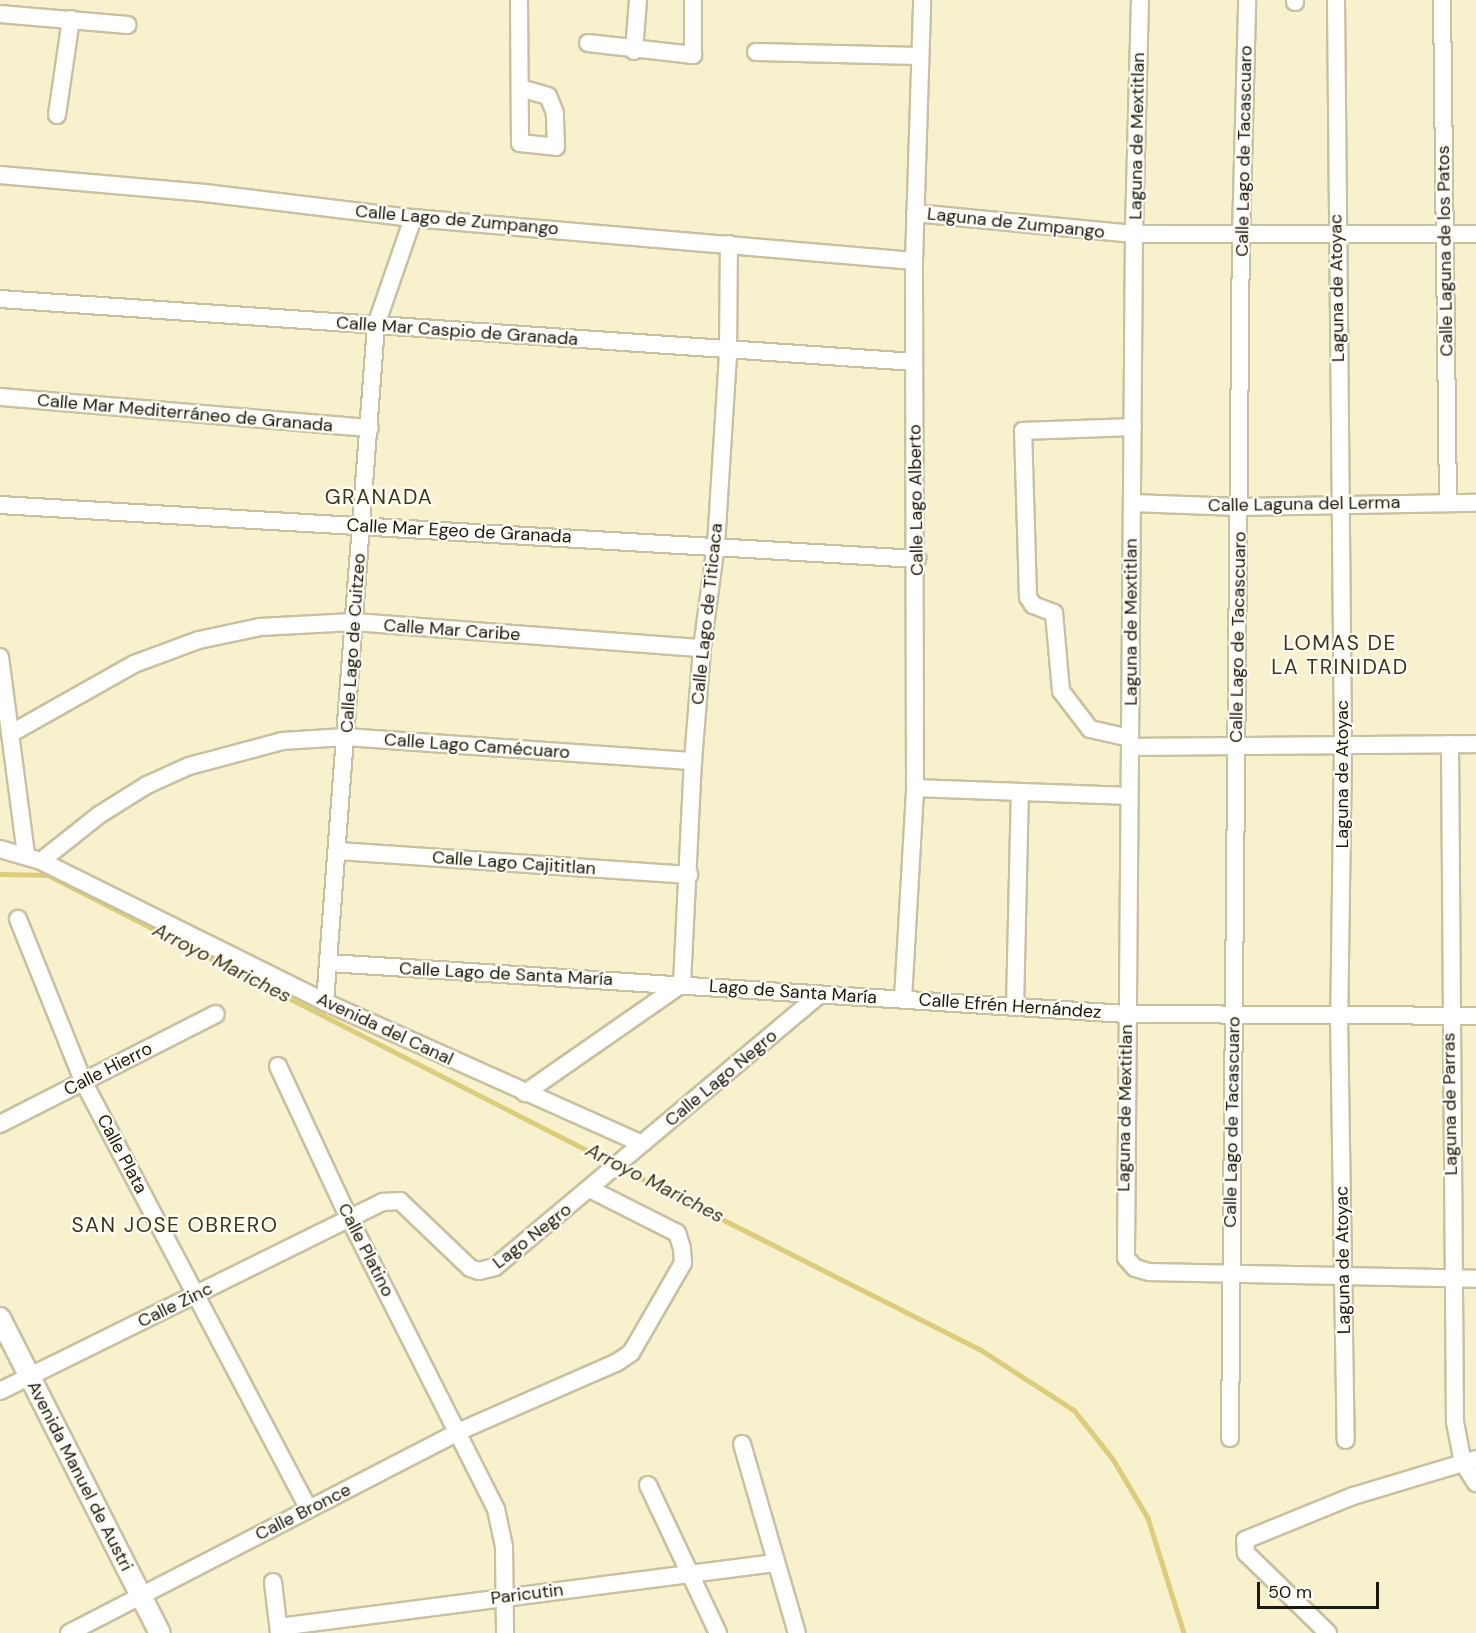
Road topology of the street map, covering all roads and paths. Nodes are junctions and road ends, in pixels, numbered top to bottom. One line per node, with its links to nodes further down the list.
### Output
1 (519, 0): 16 (street)
2 (638, 0): 13 (street)
3 (693, 0): 13 (street)
4 (922, 0): 15 (street, Calle Lago Alberto)
5 (1140, 0): 22 (street, Laguna de Mextitlan)
6 (1247, 0): 25 (street, Calle Lago de Tacascuaro)
7 (1336, 0): 24 (street, Laguna de Atoyac)
8 (1442, 0): 21 (street, Calle Laguna de los Patos)
9 (0, 15): 10 (street)
10 (70, 19): 11 (street); 17 (street)
11 (128, 25)
12 (588, 43): 13 (street)
13 (634, 51)
14 (756, 51): 15 (street)
15 (919, 56): 19 (street, Calle Lago Alberto)
16 (520, 88)
17 (57, 116)
18 (0, 175): 20 (street, Calle Lago de Zumpango)
19 (915, 213): 22 (street, Laguna de Zumpango); 27 (street, Calle Lago Alberto)
20 (413, 218): 26 (street, Calle Lago de Zumpango); 29 (street, Calle Lago de Cuitzeo)
21 (1444, 233): 23 (street, Laguna de Zumpango); 24 (street, Laguna de Zumpango); 35 (street, Calle Laguna de los Patos)
22 (1134, 234): 25 (street, Laguna de Zumpango); 33 (street, Laguna de Mextitlan)
23 (1476, 234)
24 (1336, 235): 25 (street, Laguna de Zumpango); 39 (street, Laguna de Atoyac)
25 (1241, 237): 40 (street, Calle Lago de Tacascuaro)
26 (729, 244): 27 (street, Calle Lago de Zumpango); 30 (street, Calle Lago de Titicaca)
27 (914, 261): 31 (street, Calle Lago Alberto)
28 (0, 298): 29 (street, Calle Mar Caspio de Granada)
29 (376, 325): 30 (street, Calle Mar Caspio de Granada); 34 (street, Calle Lago de Cuitzeo)
30 (728, 352): 31 (street, Calle Mar Caspio de Granada); 42 (street, Calle Lago de Titicaca)
31 (914, 362): 43 (street, Calle Lago Alberto)
32 (0, 397): 34 (street, Calle Mar Mediterráneo de Granada)
33 (1133, 427): 36 (street, Laguna de Mextitlan); 49 (street)
34 (370, 428): 41 (street, Calle Lago de Cuitzeo)
35 (1448, 502): 37 (street, Calle Laguna del Lerma); 39 (street, Calle Laguna del Lerma)
36 (1132, 503): 40 (street, Calle Laguna del Lerma); 49 (street, Laguna de Mextitlan)
37 (1476, 503)
38 (0, 505): 41 (street, Calle Mar Egeo de Granada)
39 (1340, 506): 40 (street, Calle Laguna del Lerma); 53 (street, Laguna de Atoyac)
40 (1239, 507): 52 (street, Calle Lago de Tacascuaro)
41 (362, 526): 42 (street, Calle Mar Egeo de Granada); 44 (street, Calle Lago de Cuitzeo)
42 (716, 545): 43 (street, Calle Mar Egeo de Granada); 45 (street, Calle Lago de Titicaca)
43 (917, 559): 55 (street, Calle Lago Alberto)
44 (354, 622): 45 (street, Calle Mar Caribe); 47 (street, Calle Mar Caribe); 48 (street, Calle Lago de Cuitzeo)
45 (702, 648): 54 (street, Calle Lago de Titicaca)
46 (0, 657): 47 (street)
47 (10, 734): 60 (street)
48 (346, 737): 54 (street, Calle Lago Camécuaro); 59 (street, Calle Lago de Cuitzeo); 60 (street, Calle Lago Camécuaro)
49 (1130, 743): 52 (street); 57 (street, Laguna de Mextitlan)
50 (1450, 744): 51 (street); 53 (street); 72 (street, Laguna de Parras)
51 (1476, 744)
52 (1237, 746): 53 (street); 74 (street, Calle Lago de Tacascuaro)
53 (1343, 746): 71 (street, Laguna de Atoyac)
54 (693, 761): 61 (street, Calle Lago de Titicaca)
55 (915, 788): 56 (street); 66 (street, Calle Lago Alberto)
56 (1020, 793): 57 (street); 68 (street)
57 (1129, 796): 70 (street, Laguna de Mextitlan)
58 (0, 849): 60 (street, Avenida del Canal)
59 (339, 851): 61 (street, Calle Lago Cajititlan); 63 (street, Calle Lago de Cuitzeo)
60 (34, 858): 67 (street, Avenida del Canal)
61 (689, 875): 64 (street, Calle Lago de Titicaca)
62 (18, 919): 76 (street, Calle Plata)
63 (329, 963): 64 (street, Calle Lago de Santa María); 67 (street, Calle Lago de Cuitzeo)
64 (682, 984): 65 (street, Lago de Santa María); 77 (street)
65 (819, 995): 66 (street, Lago de Santa María); 79 (street, Calle Lago Negro)
66 (903, 999): 68 (street, Calle Efrén Hernández)
67 (325, 1002): 77 (street, Avenida del Canal)
68 (1015, 1007): 70 (street, Calle Efrén Hernández)
69 (216, 1014): 76 (street, Calle Hierro)
70 (1126, 1014): 74 (street, Calle Efrén Hernández); 83 (street, Laguna de Mextitlan)
71 (1339, 1016): 72 (street, Calle Efrén Hernández); 74 (street, Calle Efrén Hernández); 84 (street, Laguna de Atoyac)
72 (1449, 1016): 73 (street, Calle Efrén Hernández); 85 (street, Laguna de Parras)
73 (1476, 1016)
74 (1233, 1017): 83 (street, Calle Lago de Tacascuaro)
75 (278, 1066): 82 (street, Calle Platino)
76 (83, 1081): 78 (street, Calle Hierro); 87 (street, Calle Plata)
77 (525, 1093): 79 (street, Avenida del Canal)
78 (0, 1124)
79 (642, 1144): 80 (street, Calle Lago Negro)
80 (624, 1160): 81 (street, Lago Negro)
81 (590, 1189): 82 (street, Lago Negro); 91 (street, Calle Bronce)
82 (349, 1218): 87 (street, Calle Zinc); 91 (street, Calle Platino)
83 (1230, 1273): 84 (street); 92 (street, Calle Lago de Tacascuaro)
84 (1344, 1276): 85 (street); 93 (street, Laguna de Atoyac)
85 (1453, 1279): 86 (street); 95 (street, Laguna de Parras)
86 (1476, 1279)
87 (196, 1295): 89 (street, Calle Zinc); 98 (street, Calle Plata)
88 (0, 1318): 89 (main road, Avenida Manuel de Austri)
89 (30, 1376): 90 (street, Calle Zinc); 102 (main road, Avenida Manuel de Austri)
90 (0, 1391)
91 (460, 1431): 98 (street, Calle Bronce); 103 (street, Calle Platino)
92 (1230, 1437)
93 (1346, 1440)
94 (742, 1444): 99 (street)
95 (1470, 1461): 96 (street); 110 (street)
96 (1476, 1483)
97 (648, 1485): 100 (street)
98 (309, 1509): 102 (street, Calle Bronce)
99 (775, 1563): 100 (street, Paricutin); 109 (street)
100 (690, 1575): 103 (street, Paricutin); 108 (street)
101 (273, 1582): 104 (street)
102 (139, 1594): 105 (street, Calle Bronce); 106 (main road, Avenida Manuel de Austri)
103 (505, 1597): 104 (street, Paricutin); 107 (street, Calle Platino)
104 (279, 1630)
105 (69, 1633)
106 (160, 1633)
107 (505, 1633)
108 (718, 1633)
109 (797, 1633)
110 (1328, 1633)

